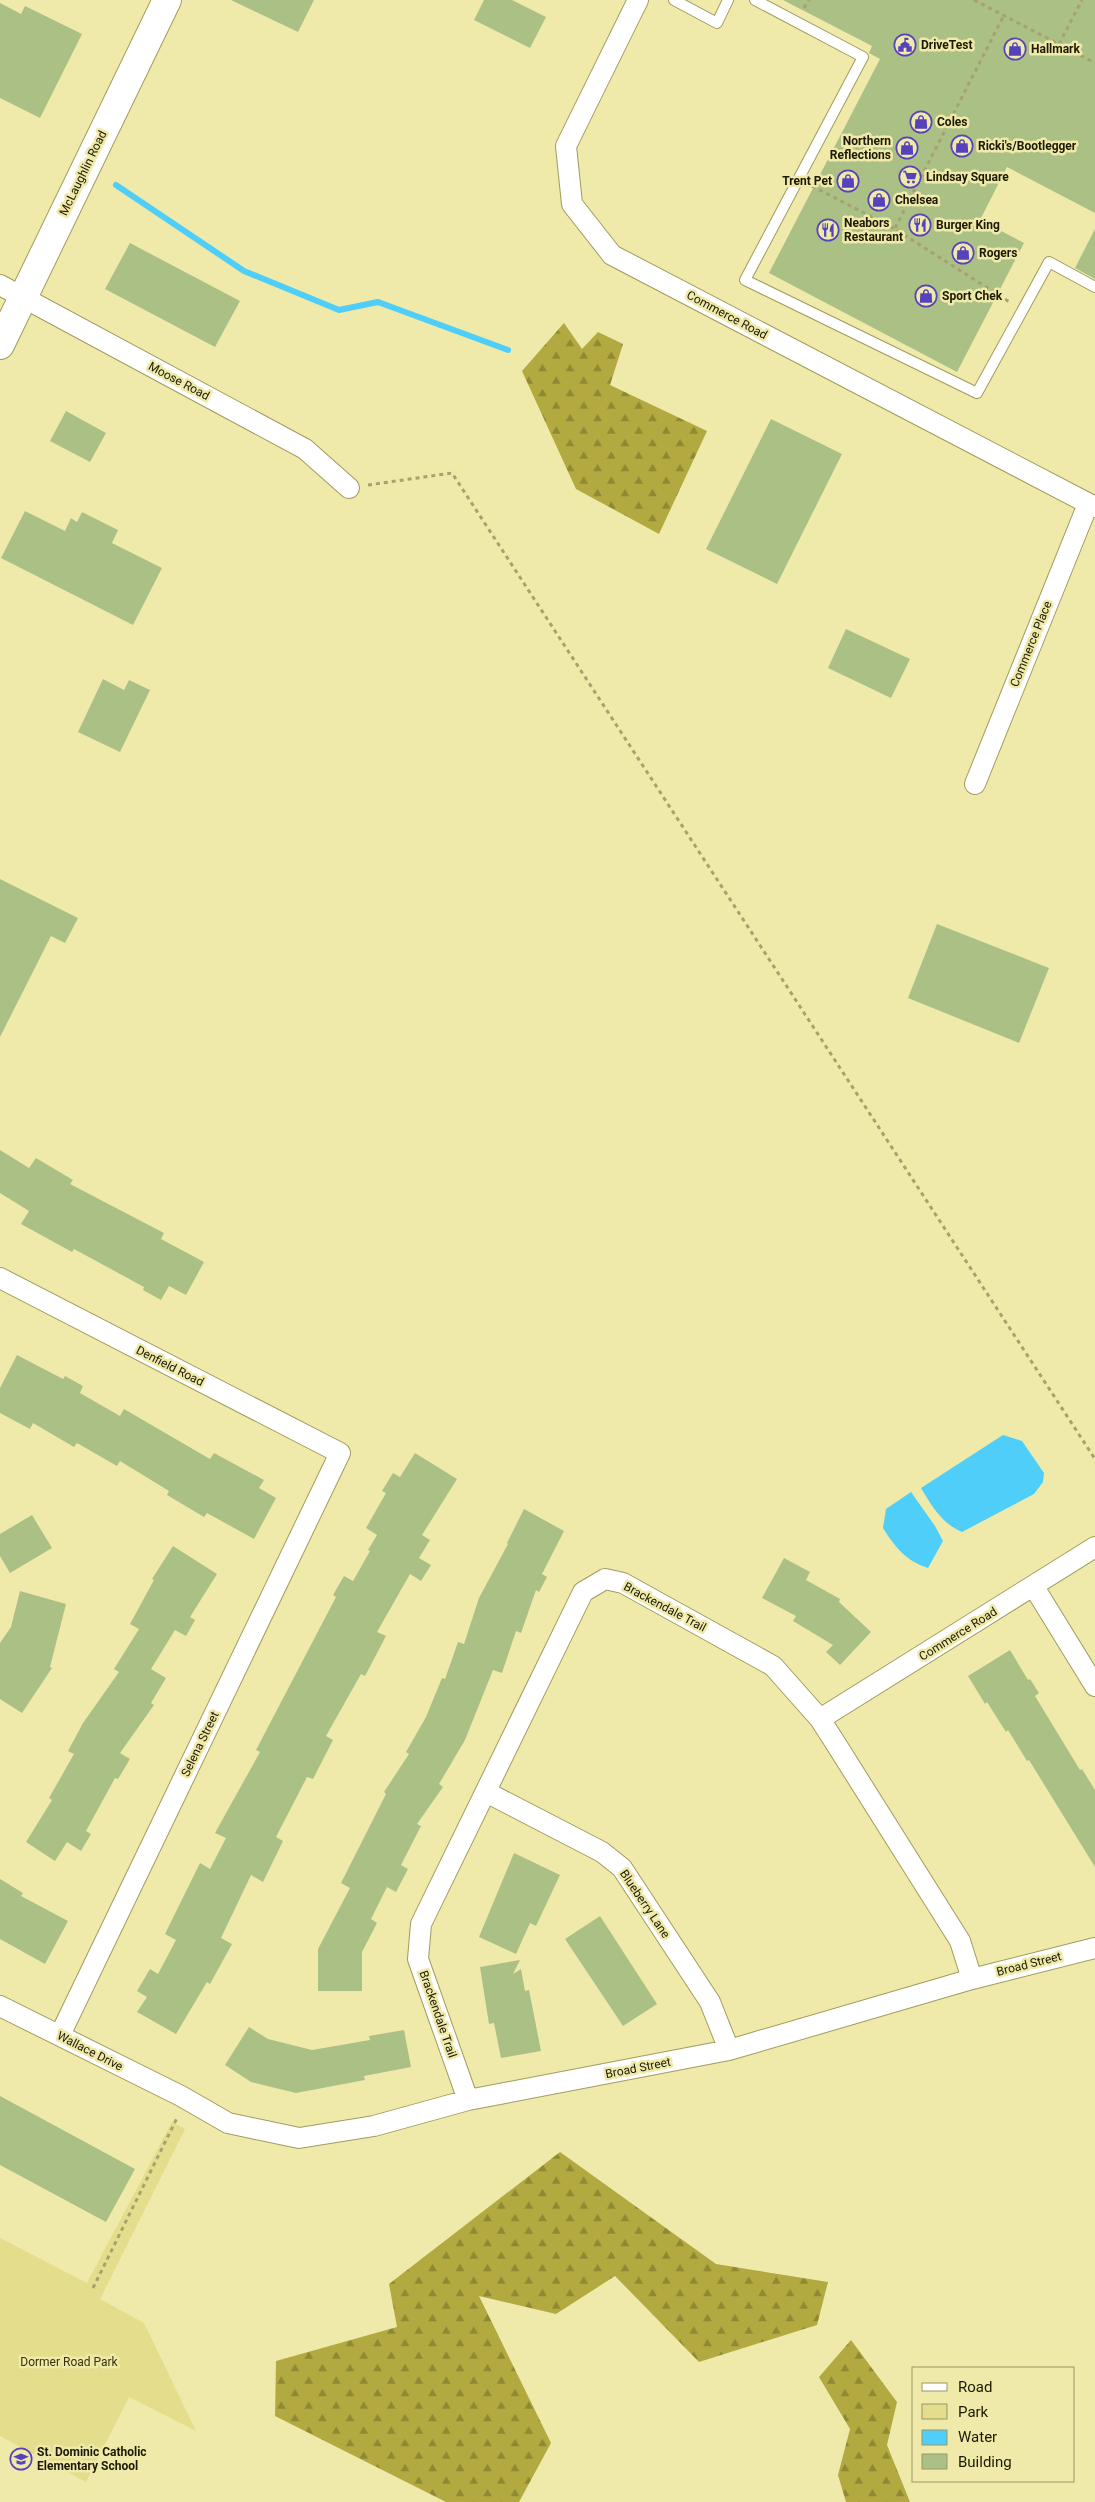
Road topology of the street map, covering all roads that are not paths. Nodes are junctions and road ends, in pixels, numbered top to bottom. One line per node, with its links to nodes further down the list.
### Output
1 (167, 0): 7 (street, McLaughlin Road)
2 (638, 0): 10 (street, Commerce Road)
3 (674, 0): 4 (lane)
4 (728, 0)
5 (755, 0): 6 (lane)
6 (1095, 286)
7 (12, 291): 8 (street, McLaughlin Road); 9 (street, Moose Road)
8 (0, 345)
9 (349, 488)
10 (1092, 505): 11 (street, Commerce Place)
11 (975, 784)
12 (0, 1278): 13 (street, Denfield Road)
13 (340, 1453): 22 (street, Selena Street)
14 (1095, 1547): 15 (street, Commerce Road)
15 (1034, 1587): 16 (street); 17 (street, Commerce Road)
16 (1095, 1686)
17 (820, 1719): 18 (street, Brackendale Trail); 20 (street, Brackendale Trail)
18 (486, 1792): 23 (street, Blueberry Lane); 25 (street, Brackendale Trail)
19 (1095, 1948): 20 (street, Broad Street)
20 (972, 1979): 23 (street, Broad Street)
21 (0, 2006): 22 (street, Wallace Drive)
22 (60, 2035): 24 (street, Wallace Drive)
23 (729, 2050): 25 (street, Broad Street)
24 (181, 2096): 25 (street, Broad Street)
25 (468, 2100)

